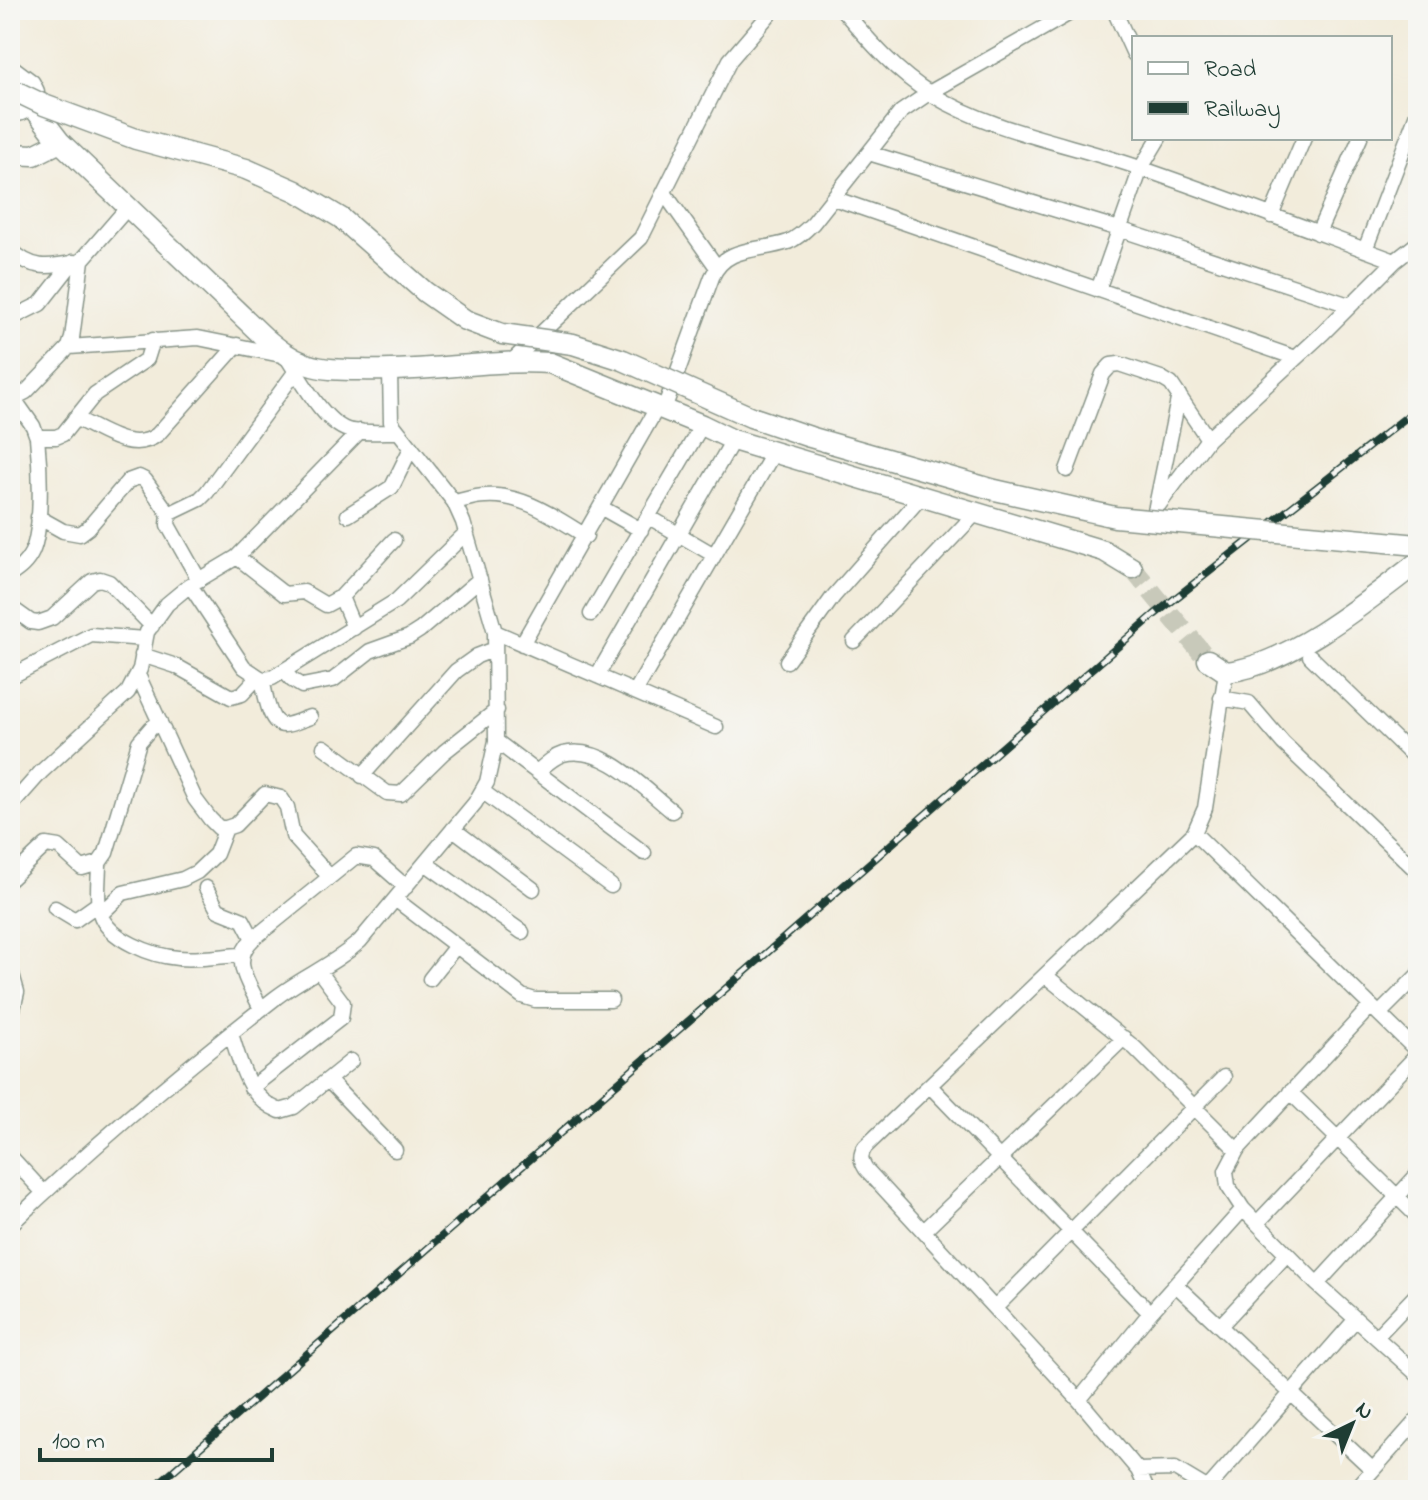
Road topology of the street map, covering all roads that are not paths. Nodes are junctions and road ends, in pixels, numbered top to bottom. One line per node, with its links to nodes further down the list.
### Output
1 (773, 10): 19 (street)
2 (1075, 10): 8 (street)
3 (1114, 10): 5 (street)
4 (851, 12): 8 (street)
5 (1132, 50)
6 (10, 69): 9 (street)
7 (12, 89): 66 (street, bridge)
8 (929, 93): 16 (street); 18 (street)
9 (30, 103): 10 (street); 15 (street)
10 (10, 111)
11 (1418, 111): 26 (street)
12 (1158, 140): 18 (street)
13 (1303, 140): 22 (street)
14 (1359, 140): 24 (street)
15 (60, 142): 17 (street); 21 (street)
16 (869, 153): 20 (street); 23 (street)
17 (13, 160)
18 (1141, 168): 22 (street); 23 (street)
19 (665, 194): 30 (street); 38 (street)
20 (833, 198): 30 (street); 31 (street)
21 (128, 207): 28 (street); 39 (street)
22 (1271, 216): 24 (street)
23 (1119, 229): 31 (street); 32 (street)
24 (1318, 233): 26 (street)
25 (1418, 243): 29 (street)
26 (1365, 250): 29 (street)
27 (11, 251): 28 (street)
28 (77, 261): 33 (street); 36 (street)
29 (1395, 261): 32 (street)
30 (716, 266): 43 (street)
31 (1098, 290): 37 (street)
32 (1349, 305): 37 (street)
33 (10, 319)
34 (153, 340): 35 (street); 36 (street); 44 (street)
35 (237, 345): 39 (street); 44 (street)
36 (69, 347): 42 (street)
37 (1296, 358): 49 (street)
38 (510, 363): 40 (street); 43 (street)
39 (291, 364): 40 (street); 46 (street); 58 (street)
40 (390, 372): 47 (street)
41 (1179, 395): 49 (street); 49 (street); 53 (street)
42 (12, 399): 48 (street)
43 (661, 408): 45 (street); 56 (street)
44 (75, 418): 48 (street)
45 (702, 425): 50 (street); 61 (street)
46 (360, 431): 47 (street); 68 (street)
47 (398, 432): 51 (street)
48 (37, 437): 60 (street)
49 (1208, 439)
50 (733, 440): 52 (street); 63 (street)
51 (411, 448): 55 (street); 59 (street)
52 (774, 452): 54 (street); 67 (street)
53 (1067, 470)
54 (921, 497): 57 (street); 86 (street)
55 (454, 502): 62 (street); 64 (street)
56 (602, 508): 61 (street); 64 (street)
57 (977, 512): 70 (street); 80 (street)
58 (169, 514): 60 (street); 73 (street)
59 (348, 515)
60 (38, 517): 71 (street)
61 (645, 524): 63 (street); 76 (street)
62 (467, 532): 72 (street); 77 (street)
63 (679, 535): 67 (street); 90 (street)
64 (586, 536): 81 (street)
65 (394, 540): 74 (street)
66 (1418, 545)
67 (714, 555): 93 (street)
68 (237, 557): 73 (street); 74 (street)
69 (1418, 562): 88 (street)
70 (1132, 568)
71 (10, 575)
72 (480, 579): 78 (street); 87 (street)
73 (194, 583): 79 (street); 92 (street)
74 (341, 597): 77 (street)
75 (10, 607): 79 (street)
76 (591, 614)
77 (354, 628): 87 (street)
78 (495, 632): 81 (street); 82 (street)
79 (148, 633): 83 (street); 91 (street)
80 (854, 641)
81 (522, 644): 90 (street)
82 (495, 649): 95 (street); 103 (street)
83 (142, 655): 89 (street); 92 (street)
84 (1310, 656): 101 (street)
85 (1208, 660): 88 (street)
86 (787, 661)
87 (285, 672): 92 (street)
88 (1226, 672): 94 (street)
89 (138, 675): 97 (street); 105 (street)
90 (597, 676): 93 (street)
91 (10, 677)
92 (260, 678): 96 (street)
93 (635, 692): 98 (street)
94 (1221, 698): 109 (street); 113 (street)
95 (497, 710): 99 (street); 103 (street)
96 (310, 717)
97 (160, 722): 107 (street); 111 (street)
98 (716, 727)
99 (496, 741): 102 (street); 104 (street)
100 (324, 747): 103 (street)
101 (1418, 761)
102 (537, 772): 106 (street); 110 (street)
103 (362, 776)
104 (482, 791): 108 (street); 116 (street)
105 (10, 807)
106 (672, 811)
107 (226, 828): 114 (street); 122 (street)
108 (453, 829): 112 (street); 119 (street)
109 (1194, 833): 130 (street); 134 (street)
110 (644, 853)
111 (99, 863): 115 (street); 122 (street)
112 (425, 863): 117 (street); 123 (street)
113 (1418, 872)
114 (329, 876): 117 (street); 124 (street)
115 (10, 879)
116 (611, 886)
117 (406, 887): 120 (street)
118 (206, 888): 124 (street)
119 (533, 889)
120 (395, 899): 125 (street); 128 (street)
121 (55, 908): 122 (street)
122 (100, 908): 126 (street)
123 (522, 932)
124 (253, 939): 126 (street)
125 (456, 946): 131 (street); 132 (street)
126 (241, 955): 133 (street)
127 (10, 967): 135 (street)
128 (319, 971): 133 (street); 143 (street)
129 (1418, 975): 134 (street)
130 (1046, 976): 137 (street); 142 (street)
131 (430, 979)
132 (611, 1000)
133 (261, 1009): 136 (street)
134 (1375, 1010): 138 (street); 144 (street)
135 (10, 1022)
136 (231, 1034): 143 (street); 152 (street)
137 (1124, 1038): 145 (street); 150 (street)
138 (1418, 1053): 146 (street)
139 (351, 1061): 141 (street)
140 (1224, 1077): 145 (street)
141 (328, 1080): 143 (street); 147 (street)
142 (930, 1086): 150 (street); 158 (street)
143 (251, 1088)
144 (1290, 1092): 146 (street); 148 (street)
145 (1194, 1108): 148 (street); 159 (street)
146 (1337, 1138): 153 (street); 156 (street)
147 (395, 1150)
148 (1237, 1150): 154 (street)
149 (10, 1156): 152 (street)
150 (1000, 1158): 158 (street); 159 (street)
151 (1418, 1174): 153 (street)
152 (44, 1193): 157 (street)
153 (1397, 1197): 155 (street); 161 (street)
154 (1243, 1209): 156 (street); 162 (street)
155 (1418, 1217)
156 (1257, 1223): 160 (street)
157 (10, 1225)
158 (925, 1230): 164 (street)
159 (1072, 1233): 164 (street); 165 (street)
160 (1287, 1254): 161 (street); 167 (street)
161 (1317, 1284): 166 (street)
162 (1176, 1285): 165 (street); 167 (street)
163 (1418, 1293): 168 (street)
164 (996, 1307): 171 (street)
165 (1150, 1313): 171 (street)
166 (1356, 1319): 168 (street); 170 (street)
167 (1220, 1326): 170 (street)
168 (1376, 1337): 169 (street)
169 (1418, 1375)
170 (1291, 1393): 174 (street); 175 (street)
171 (1079, 1400): 173 (street)
172 (1418, 1419): 174 (street)
173 (1138, 1470): 175 (street); 176 (street)
174 (1373, 1470): 177 (street)
175 (1209, 1489)
176 (1147, 1490)
177 (1355, 1490)

